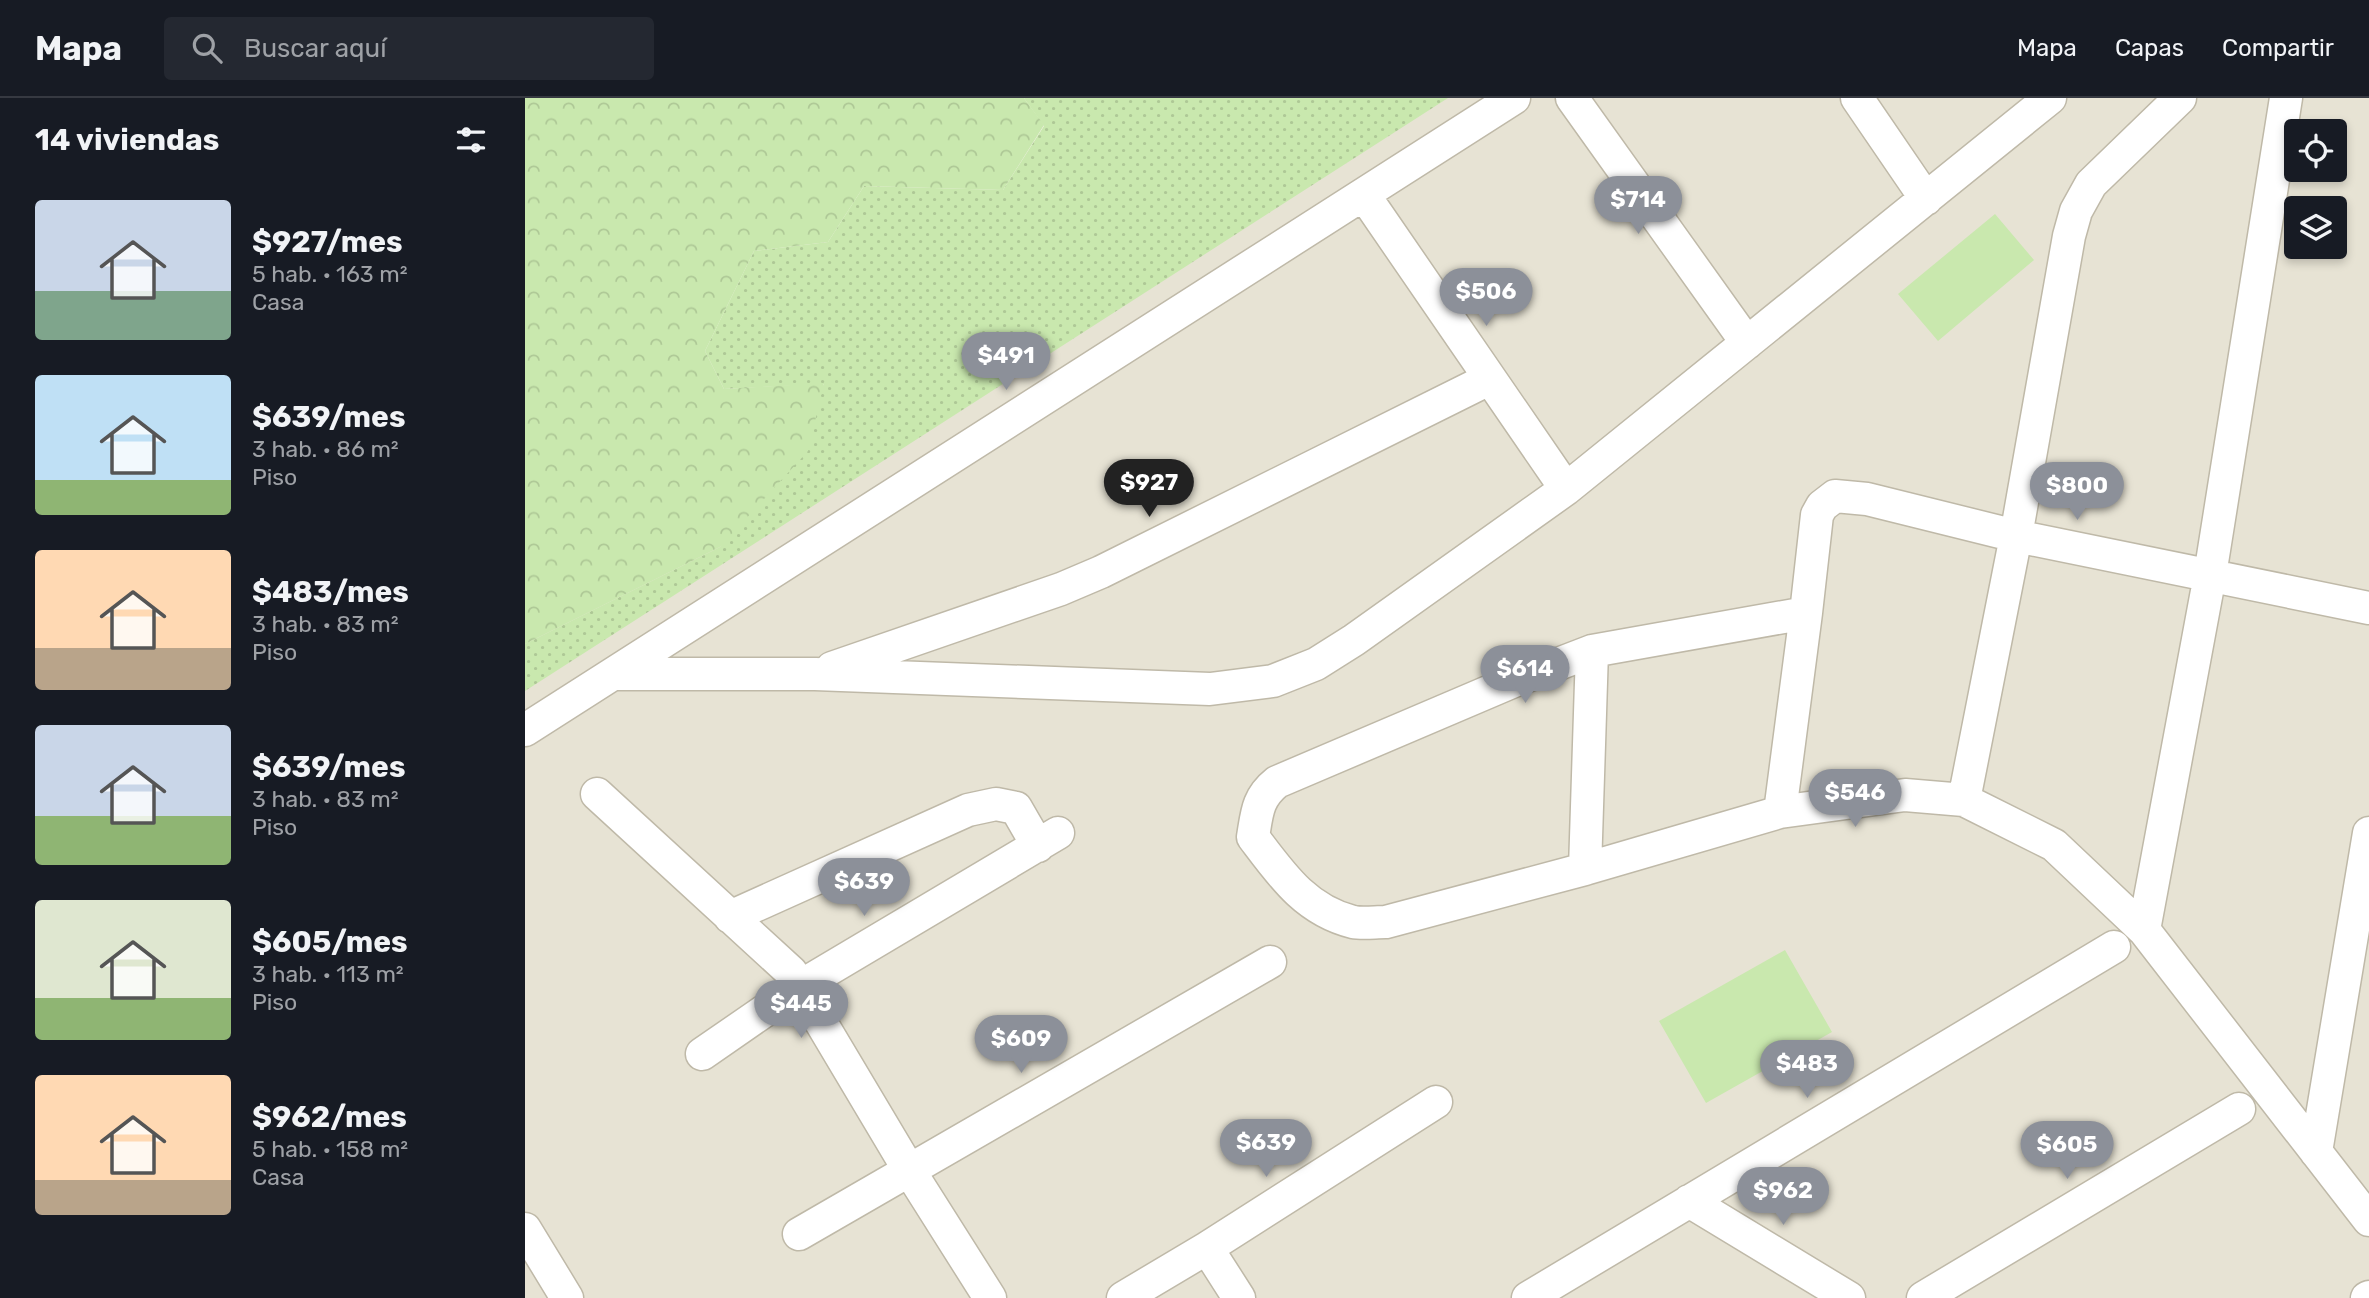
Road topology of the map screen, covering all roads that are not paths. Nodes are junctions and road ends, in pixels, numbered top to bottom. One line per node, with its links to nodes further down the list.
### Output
1 (1514, 98): 7 (street)
2 (1571, 98): 9 (street)
3 (1857, 98): 8 (street)
4 (2050, 98): 8 (street)
5 (2180, 98): 12 (street)
6 (2286, 98): 13 (street)
7 (1364, 195): 10 (street); 17 (street)
8 (1926, 199): 9 (street)
9 (1747, 343): 11 (street)
10 (1489, 379): 11 (street); 18 (street)
11 (1566, 489): 18 (street)
12 (2016, 536): 13 (street); 15 (street); 21 (street)
13 (2210, 575): 14 (street); 26 (street)
14 (2369, 608)
15 (1806, 613): 16 (street); 22 (street)
16 (1592, 652): 24 (street); 24 (street)
17 (615, 674): 18 (street); 19 (street)
18 (814, 674)
19 (525, 730)
20 (597, 794): 25 (street)
21 (1964, 800): 22 (street); 26 (street)
22 (1780, 812): 24 (street)
23 (2369, 834): 33 (street)
24 (1585, 869)
25 (730, 917): 29 (street); 29 (street)
26 (2144, 930): 33 (street)
27 (2114, 947): 35 (street)
28 (1270, 962): 34 (street)
29 (799, 987): 30 (street); 34 (street)
30 (702, 1054)
31 (1436, 1102): 39 (street)
32 (2239, 1109): 46 (street)
33 (2316, 1153): 36 (street)
34 (909, 1170): 38 (street); 41 (street)
35 (1689, 1201): 44 (street); 45 (street)
36 (2369, 1220)
37 (525, 1230): 40 (street)
38 (799, 1234)
39 (1207, 1248): 42 (street); 43 (street)
40 (566, 1298)
41 (990, 1298)
42 (1122, 1298)
43 (1239, 1298)
44 (1528, 1298)
45 (1849, 1298)
46 (1923, 1298)

